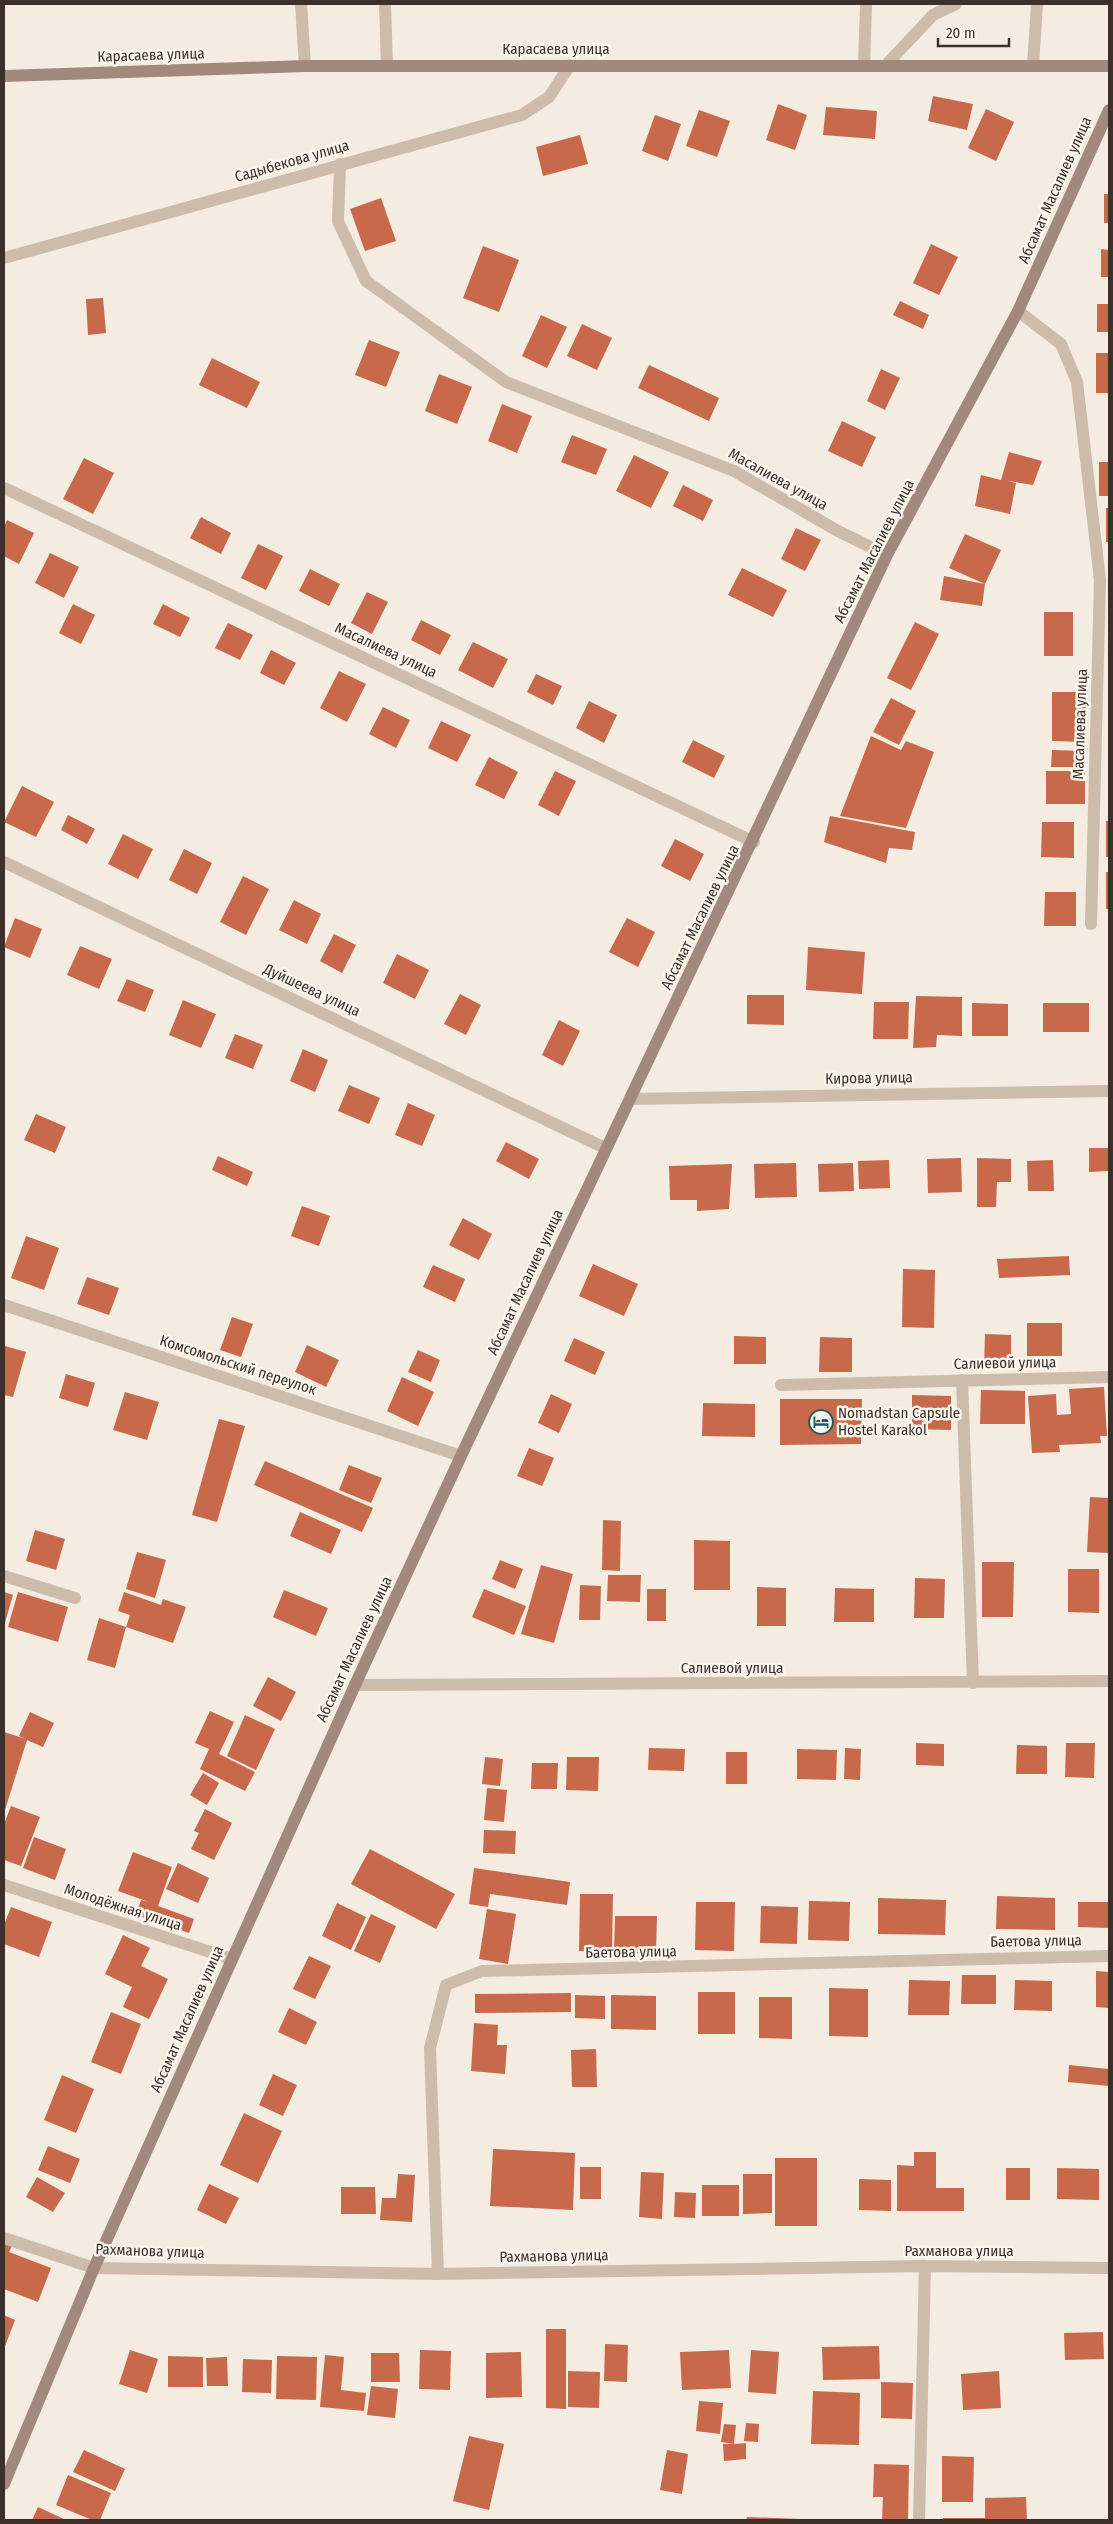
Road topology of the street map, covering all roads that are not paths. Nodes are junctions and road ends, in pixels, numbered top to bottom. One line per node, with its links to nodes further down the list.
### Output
1 (301, 4): 7 (street)
2 (385, 4): 8 (street)
3 (866, 4): 9 (street)
4 (956, 4): 10 (street)
5 (1037, 4): 11 (street)
6 (570, 65): 8 (street, Карасаева улица); 9 (street, Карасаева улица); 15 (street, Садыбекова улица)
7 (305, 66): 8 (street, Карасаева улица); 13 (street, Карасаева улица)
8 (387, 66)
9 (864, 66): 10 (street, Карасаева улица)
10 (886, 66): 11 (street, Карасаева улица)
11 (1033, 66): 12 (street, Карасаева улица)
12 (1109, 66)
13 (4, 76)
14 (1109, 110): 17 (street, Абсамат Масалиев улица)
15 (340, 164): 16 (street, Садыбекова улица); 19 (street, Масалиева улица)
16 (4, 258)
17 (1018, 311): 19 (street, Абсамат Масалиев улица); 22 (street, Масалиева улица)
18 (4, 488): 20 (street, Масалиева улица)
19 (888, 555): 20 (street, Абсамат Масалиев улица)
20 (754, 842): 24 (street, Абсамат Масалиев улица)
21 (4, 862): 25 (street, Дуйшеева улица)
22 (1091, 924)
23 (1109, 1090): 24 (street, Кирова улица)
24 (630, 1098): 25 (street, Абсамат Масалиев улица)
25 (605, 1148): 30 (street, Абсамат Масалиев улица)
26 (4, 1305): 30 (street, Комсомольский переулок)
27 (1109, 1377): 28 (street, Салиевой улица)
28 (962, 1380): 29 (street, Салиевой улица); 34 (street)
29 (781, 1385)
30 (461, 1456): 35 (street, Абсамат Масалиев улица)
31 (4, 1576): 32 (street)
32 (75, 1598)
33 (1109, 1681): 34 (street, Салиевой улица)
34 (973, 1683): 35 (street, Салиевой улица)
35 (355, 1685): 38 (street, Абсамат Масалиев улица)
36 (4, 1885): 38 (street, Молодёжная улица)
37 (1109, 1956): 43 (street, Баетова улица)
38 (232, 1959): 41 (street, Абсамат Масалиев улица)
39 (4, 2238): 41 (street, Рахманова улица)
40 (925, 2266): 42 (street, Рахманова улица); 43 (street, Рахманова улица); 45 (street)
41 (94, 2268): 43 (street, Рахманова улица); 44 (street, Абсамат Масалиев улица)
42 (1109, 2268)
43 (438, 2274)
44 (4, 2484)
45 (919, 2520)

